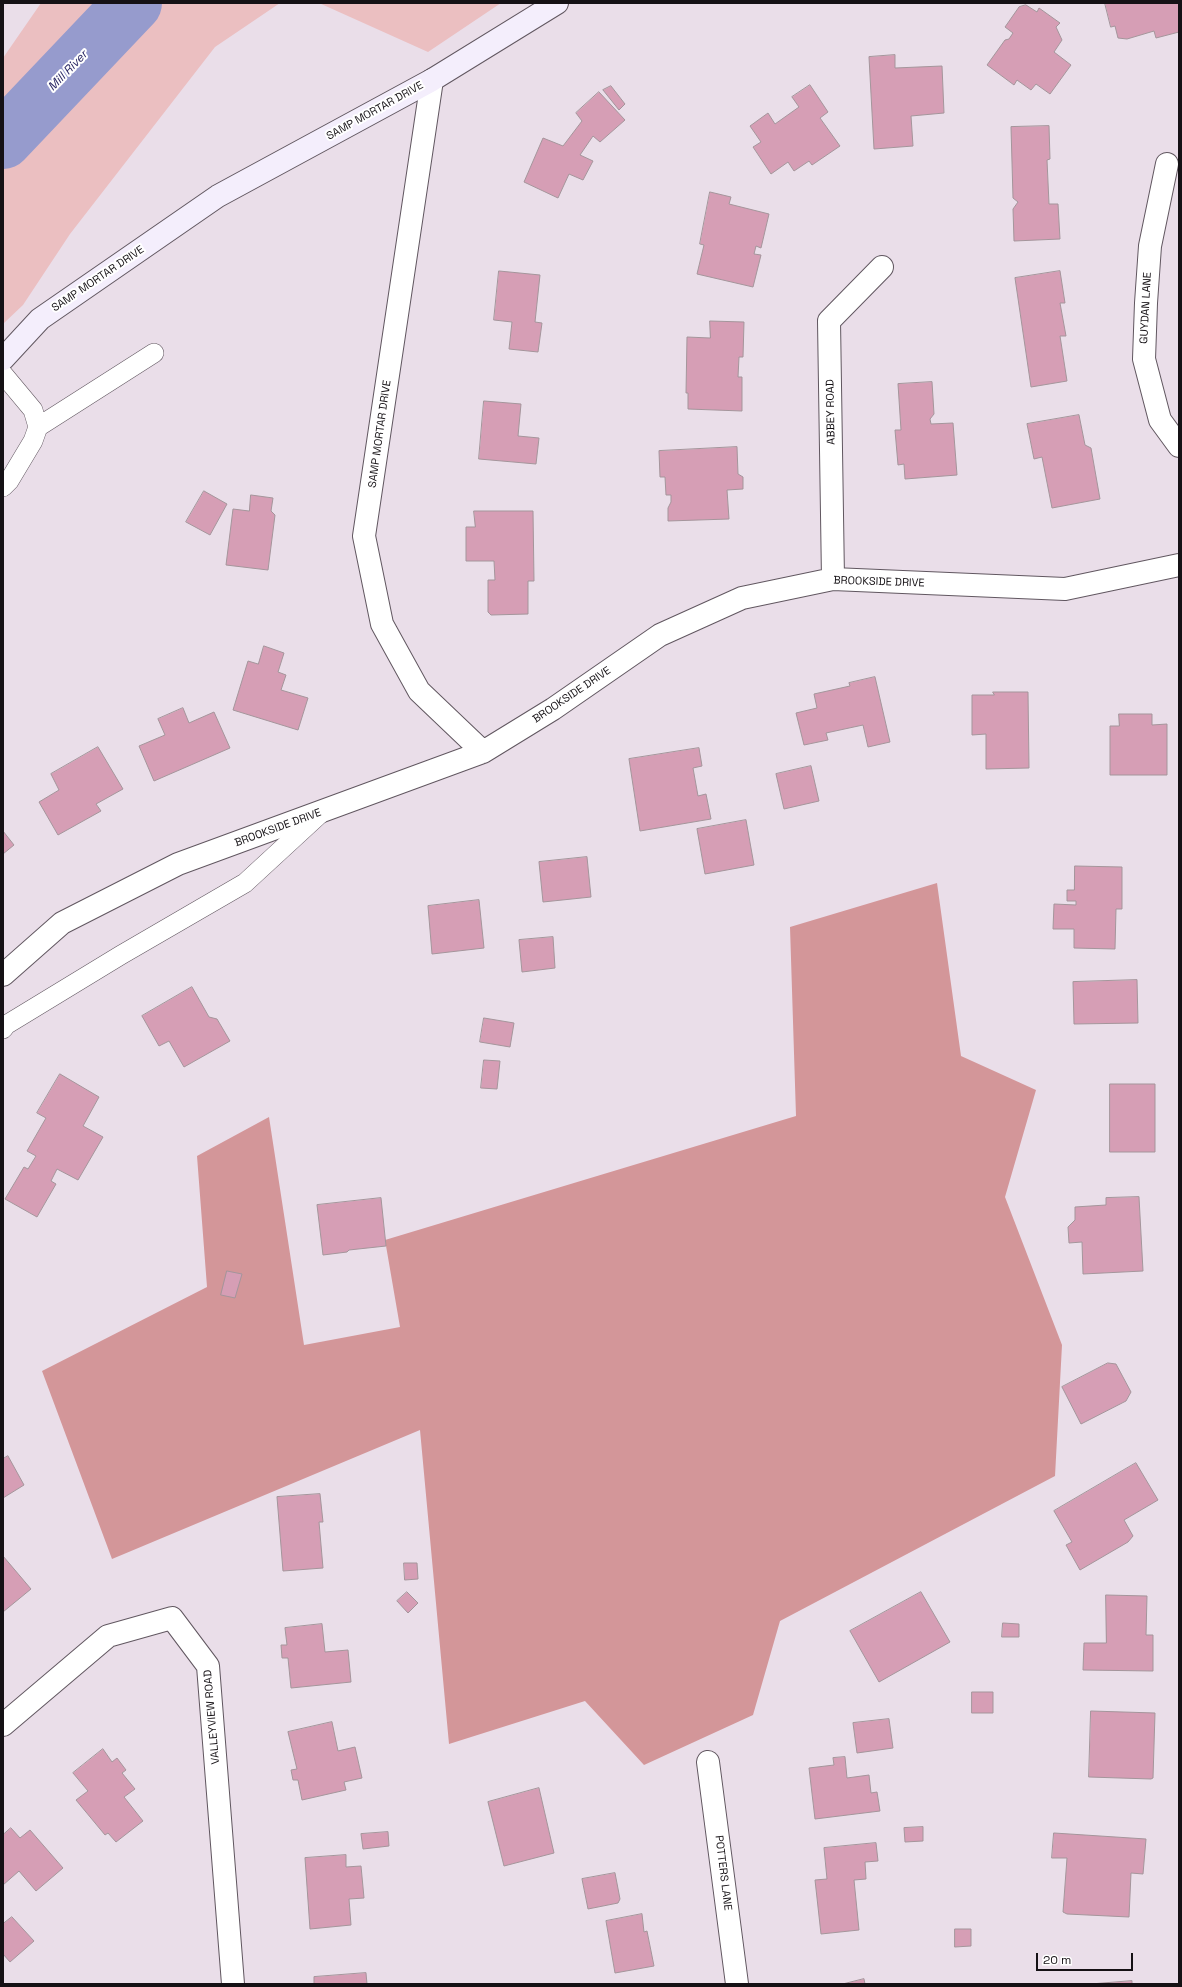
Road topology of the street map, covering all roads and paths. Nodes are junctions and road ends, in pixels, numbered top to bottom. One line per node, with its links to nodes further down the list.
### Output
1 (557, 3): 2 (main road, SAMP MORTAR DRIVE)
2 (432, 80): 6 (main road, SAMP MORTAR DRIVE); 13 (street, SAMP MORTAR DRIVE)
3 (1167, 164): 9 (street, GUYDAN LANE)
4 (882, 267): 12 (street, ABBEY ROAD)
5 (154, 354): 8 (lane)
6 (3, 359)
7 (3, 374): 8 (lane)
8 (38, 427): 10 (lane)
9 (1179, 446)
10 (3, 487)
11 (1179, 565): 12 (street, BROOKSIDE DRIVE)
12 (833, 579): 13 (street, BROOKSIDE DRIVE)
13 (483, 752): 14 (street, BROOKSIDE DRIVE)
14 (323, 811): 15 (street, BROOKSIDE DRIVE); 16 (lane)
15 (3, 975)
16 (3, 1029)
17 (3, 1725): 19 (street, VALLEYVIEW ROAD)
18 (708, 1762): 20 (street, POTTERS LANE)
19 (233, 1984)
20 (737, 1984)

